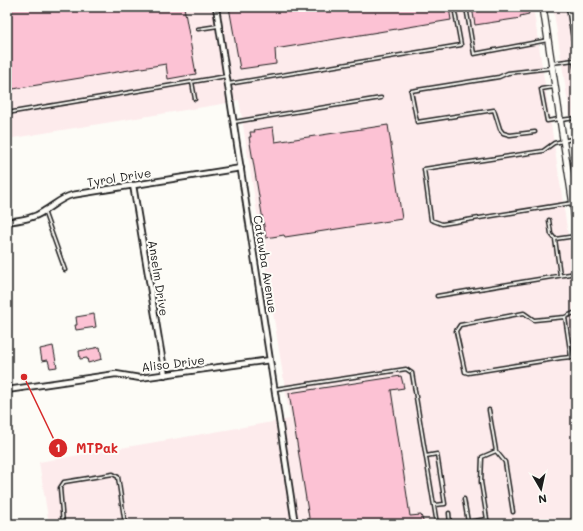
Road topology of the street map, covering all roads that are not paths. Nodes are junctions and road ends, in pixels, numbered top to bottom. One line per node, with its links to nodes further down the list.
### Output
1 (216, 7): 6 (street, Catawba Avenue)
2 (454, 7): 15 (lane)
3 (466, 7): 9 (lane)
4 (543, 7): 9 (street)
5 (568, 7): 8 (lane)
6 (219, 26): 7 (lane); 13 (street, Catawba Avenue)
7 (198, 29)
8 (573, 39)
9 (548, 40): 11 (street)
10 (575, 59): 11 (lane); 12 (lane)
11 (552, 65): 16 (street); 23 (lane)
12 (576, 72)
13 (227, 76): 14 (lane); 15 (street, Catawba Avenue)
14 (192, 82): 18 (lane); 19 (lane)
15 (228, 84): 22 (street, Catawba Avenue)
16 (555, 87): 21 (street); 21 (lane)
17 (381, 98): 22 (lane)
18 (195, 99)
19 (7, 113)
20 (576, 118): 21 (lane)
21 (560, 120): 25 (street)
22 (234, 122): 26 (street, Catawba Avenue)
23 (535, 132)
24 (576, 138): 25 (lane)
25 (563, 140): 28 (street); 29 (lane)
26 (241, 168): 27 (street, Tyrol Drive); 43 (street, Catawba Avenue)
27 (133, 185): 30 (street, Tyrol Drive); 45 (street, Anselm Drive)
28 (574, 191): 29 (street)
29 (573, 202): 33 (street)
30 (44, 211): 32 (street, Tyrol Drive); 36 (lane)
31 (549, 220): 35 (lane)
32 (7, 222)
33 (576, 224)
34 (576, 236): 35 (lane)
35 (555, 239): 38 (lane)
36 (65, 270)
37 (576, 273): 38 (lane)
38 (560, 275): 39 (lane)
39 (437, 296)
40 (576, 312): 41 (lane)
41 (565, 317): 42 (lane); 42 (lane)
42 (571, 357): 44 (lane)
43 (270, 360): 45 (street, Aliso Drive); 46 (street, Catawba Avenue)
44 (576, 360)
45 (165, 375): 47 (street, Aliso Drive)
46 (275, 389): 50 (lane); 59 (street, Catawba Avenue)
47 (7, 390)
48 (489, 410): 49 (lane)
49 (496, 451): 53 (lane); 55 (lane)
50 (426, 456): 52 (lane); 52 (lane)
51 (464, 499): 56 (lane)
52 (434, 505): 60 (lane)
53 (513, 512)
54 (449, 513): 61 (lane)
55 (487, 519): 56 (lane); 62 (lane)
56 (468, 523)
57 (63, 524): 58 (lane)
58 (125, 524)
59 (295, 524)
60 (437, 524)
61 (450, 524)
62 (488, 524)

